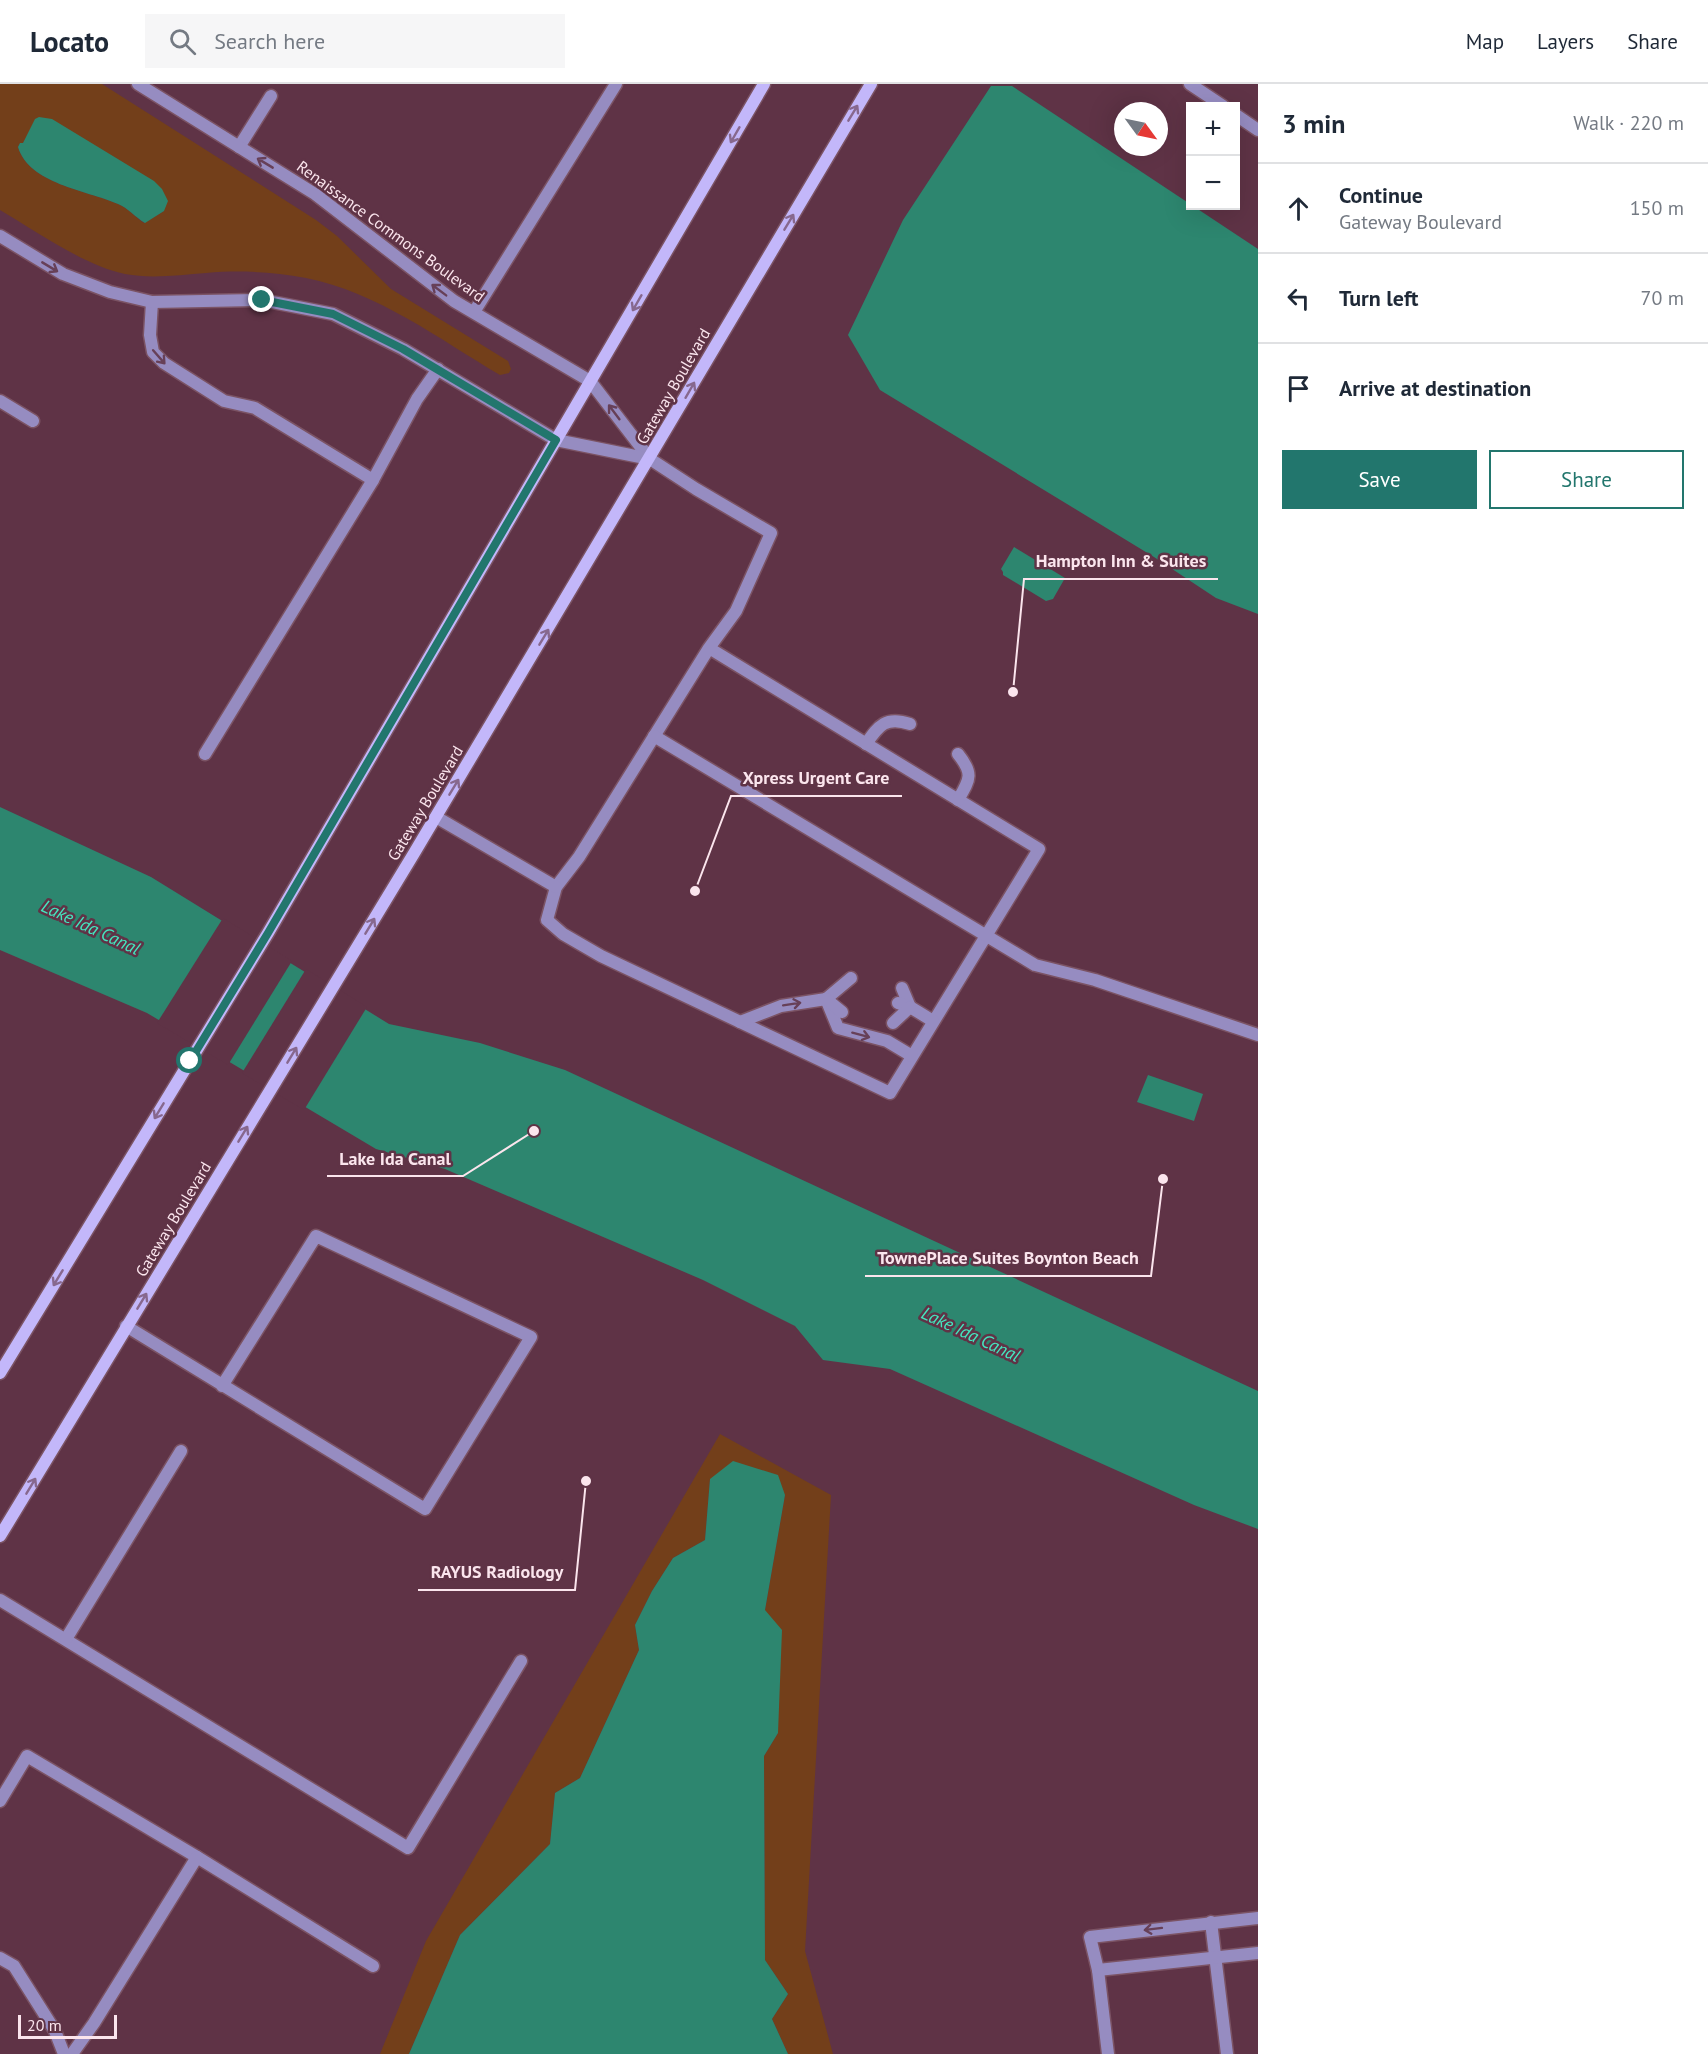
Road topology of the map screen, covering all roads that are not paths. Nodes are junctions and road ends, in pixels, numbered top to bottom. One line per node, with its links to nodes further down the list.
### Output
1 (138, 84): 10 (street, Renaissance Commons Boulevard)
2 (616, 84): 13 (street)
3 (764, 84): 15 (main road, one-way to 15)
4 (871, 84): 19 (main road, Gateway Boulevard, one-way to 4)
5 (1190, 84): 7 (street)
6 (271, 96): 10 (street)
7 (1217, 102)
8 (1240, 118): 9 (street)
9 (1258, 130)
10 (239, 147): 13 (street, Renaissance Commons Boulevard, one-way to 10)
11 (0, 236): 12 (street, one-way to 12)
12 (152, 302): 14 (street); 20 (street, one-way to 20)
13 (474, 312): 15 (street, Renaissance Commons Boulevard)
14 (438, 369): 18 (street); 20 (street)
15 (590, 381): 18 (main road); 19 (street, Renaissance Commons Boulevard, one-way to 15)
16 (0, 401): 17 (street)
17 (33, 422)
18 (556, 440): 19 (street); 43 (main road, one-way to 43)
19 (650, 459): 21 (street); 28 (main road, Gateway Boulevard, one-way to 19)
20 (374, 480): 25 (street)
21 (710, 648): 23 (street); 24 (street)
22 (910, 724): 24 (street)
23 (654, 736): 29 (street); 30 (street)
24 (866, 744): 27 (street)
25 (205, 754)
26 (958, 754): 27 (street)
27 (958, 800): 30 (street)
28 (436, 817): 29 (street); 42 (main road, Gateway Boulevard, one-way to 28)
29 (556, 887): 38 (street)
30 (987, 937): 37 (street); 40 (street)
31 (851, 978): 34 (street)
32 (902, 988): 35 (street)
33 (847, 993): 34 (street)
34 (826, 999): 36 (street); 38 (street, one-way to 34); 41 (street, one-way to 41)
35 (904, 1005): 37 (street); 39 (street)
36 (842, 1012)
37 (933, 1021): 41 (street)
38 (740, 1022): 41 (street)
39 (893, 1023)
40 (1258, 1035)
41 (912, 1056)
42 (126, 1326): 44 (street); 46 (main road, Gateway Boulevard, one-way to 42)
43 (0, 1373)
44 (222, 1386): 44 (street)
45 (181, 1451): 48 (street)
46 (0, 1536)
47 (0, 1600): 48 (street)
48 (66, 1639): 49 (street)
49 (520, 1661)
50 (0, 1801): 51 (street)
51 (197, 1857): 57 (street); 60 (street)
52 (1258, 1918): 53 (street)
53 (1211, 1922): 56 (street); 58 (street, one-way to 58)
54 (1258, 1953): 56 (street)
55 (0, 1958): 59 (street)
56 (1216, 1959): 58 (street); 62 (street)
57 (373, 1966)
58 (1098, 1970): 61 (street)
59 (64, 2054)
60 (72, 2054)
61 (1108, 2054)
62 (1227, 2054)

